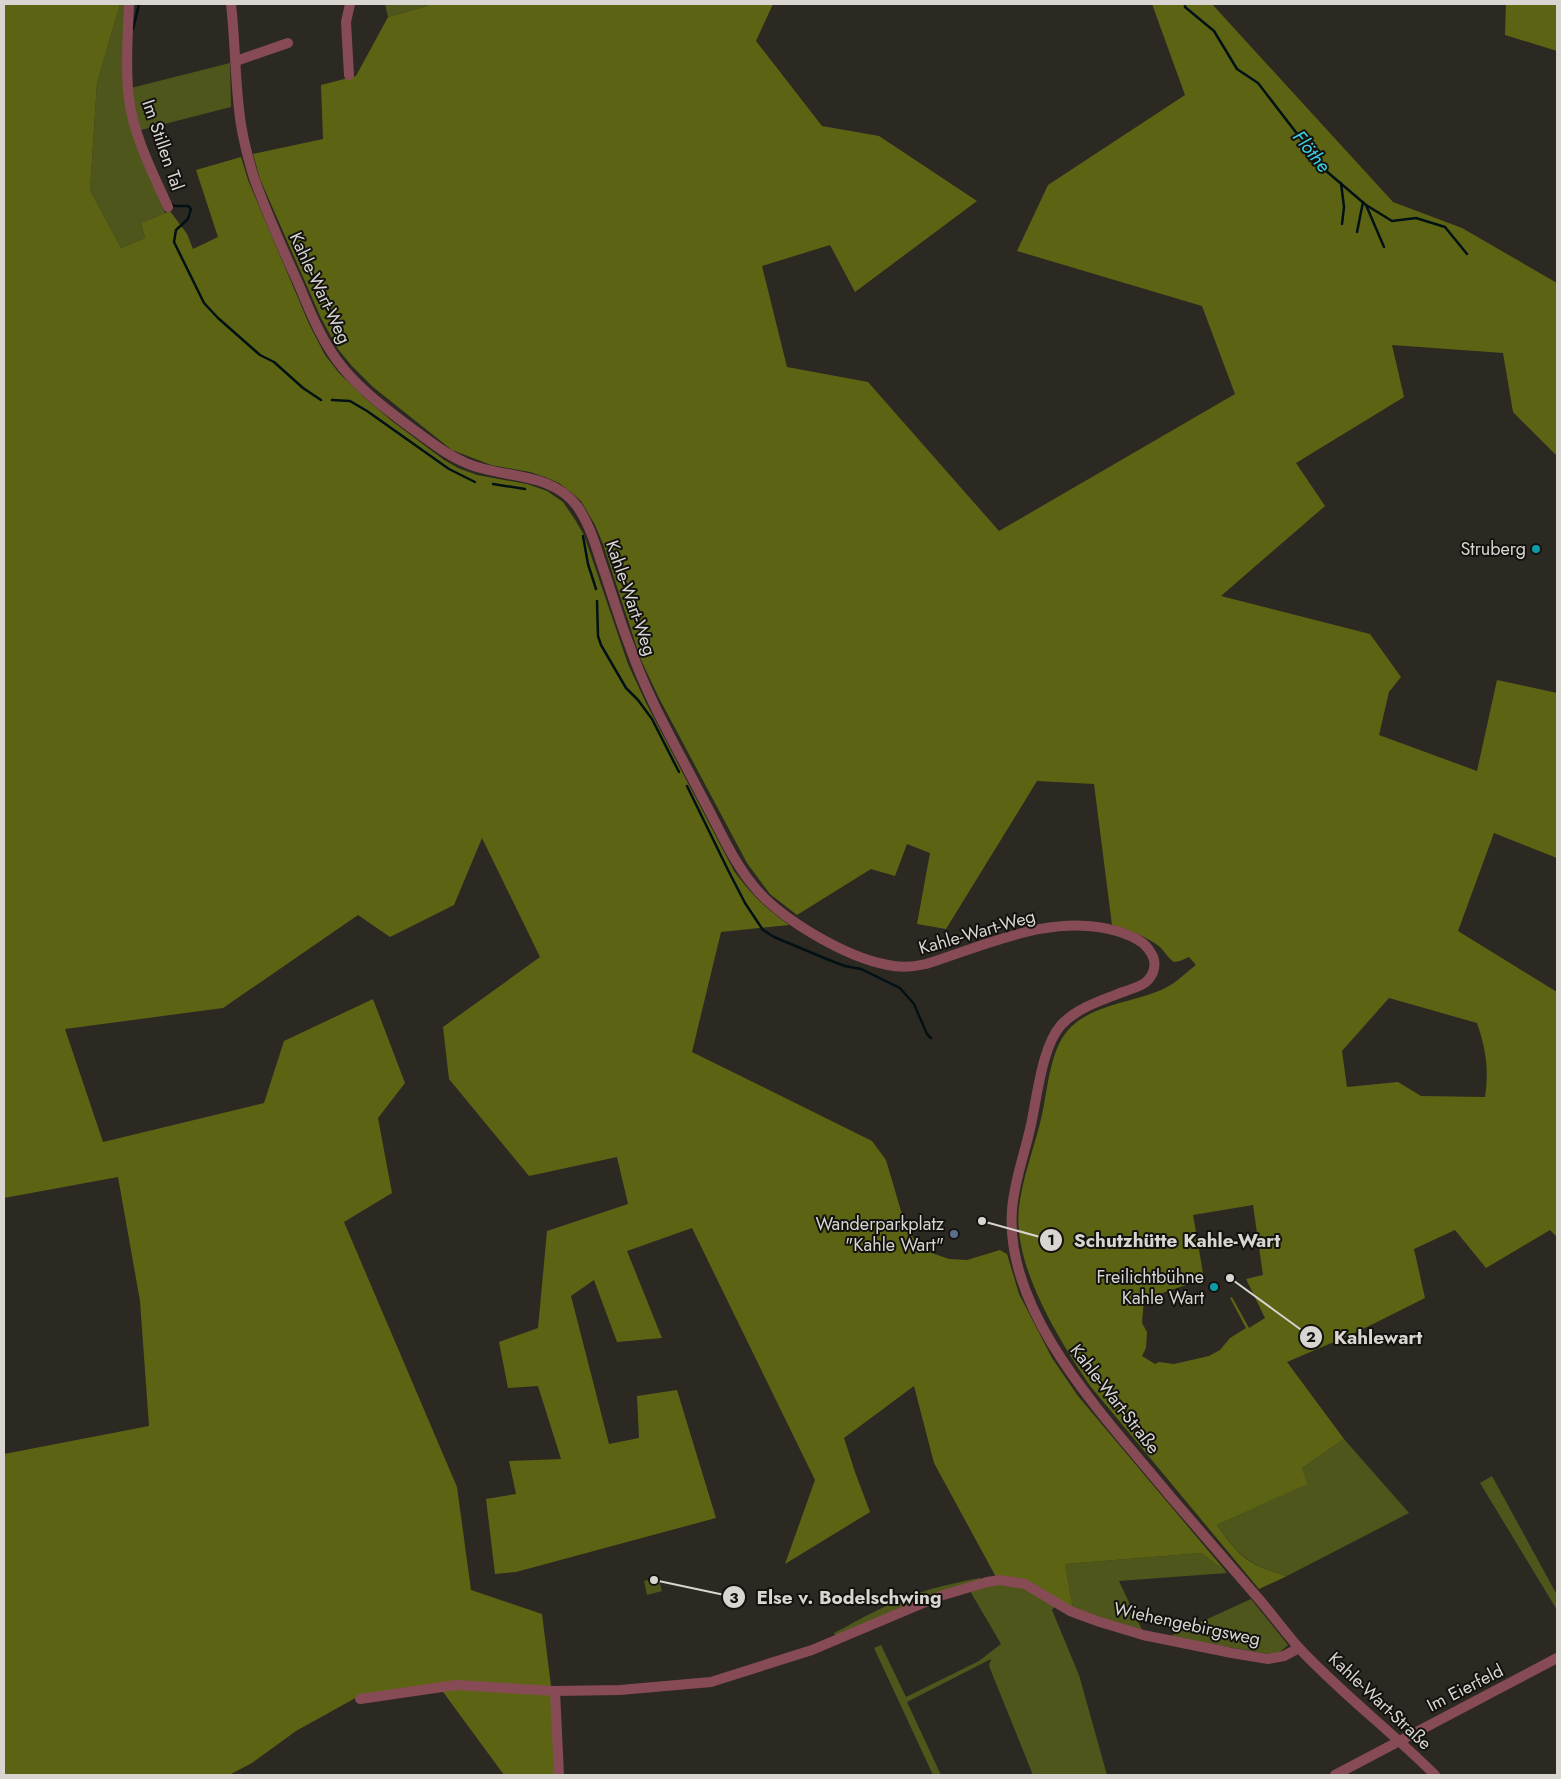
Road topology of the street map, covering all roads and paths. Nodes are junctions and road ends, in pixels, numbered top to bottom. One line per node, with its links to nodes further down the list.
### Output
1 (129, 4): 7 (street, Im Stillen Tal)
2 (230, 4): 5 (street, Kahle-Wart-Weg)
3 (350, 4): 6 (street)
4 (288, 43): 5 (street)
5 (236, 61): 8 (street, Kahle-Wart-Weg)
6 (349, 75)
7 (168, 207)
8 (1153, 971): 9 (street, Kahle-Wart-Straße)
9 (1299, 1648): 11 (street, Wiehengebirgsweg); 13 (street, Kahle-Wart-Straße)
10 (1557, 1658): 13 (street, Im Eierfeld)
11 (554, 1691): 12 (street, Wiehengebirgsweg); 14 (street)
12 (360, 1698)
13 (1399, 1741): 15 (street, Im Eierfeld); 16 (street, Kahle-Wart-Straße)
14 (559, 1775)
15 (1336, 1775)
16 (1435, 1775)

